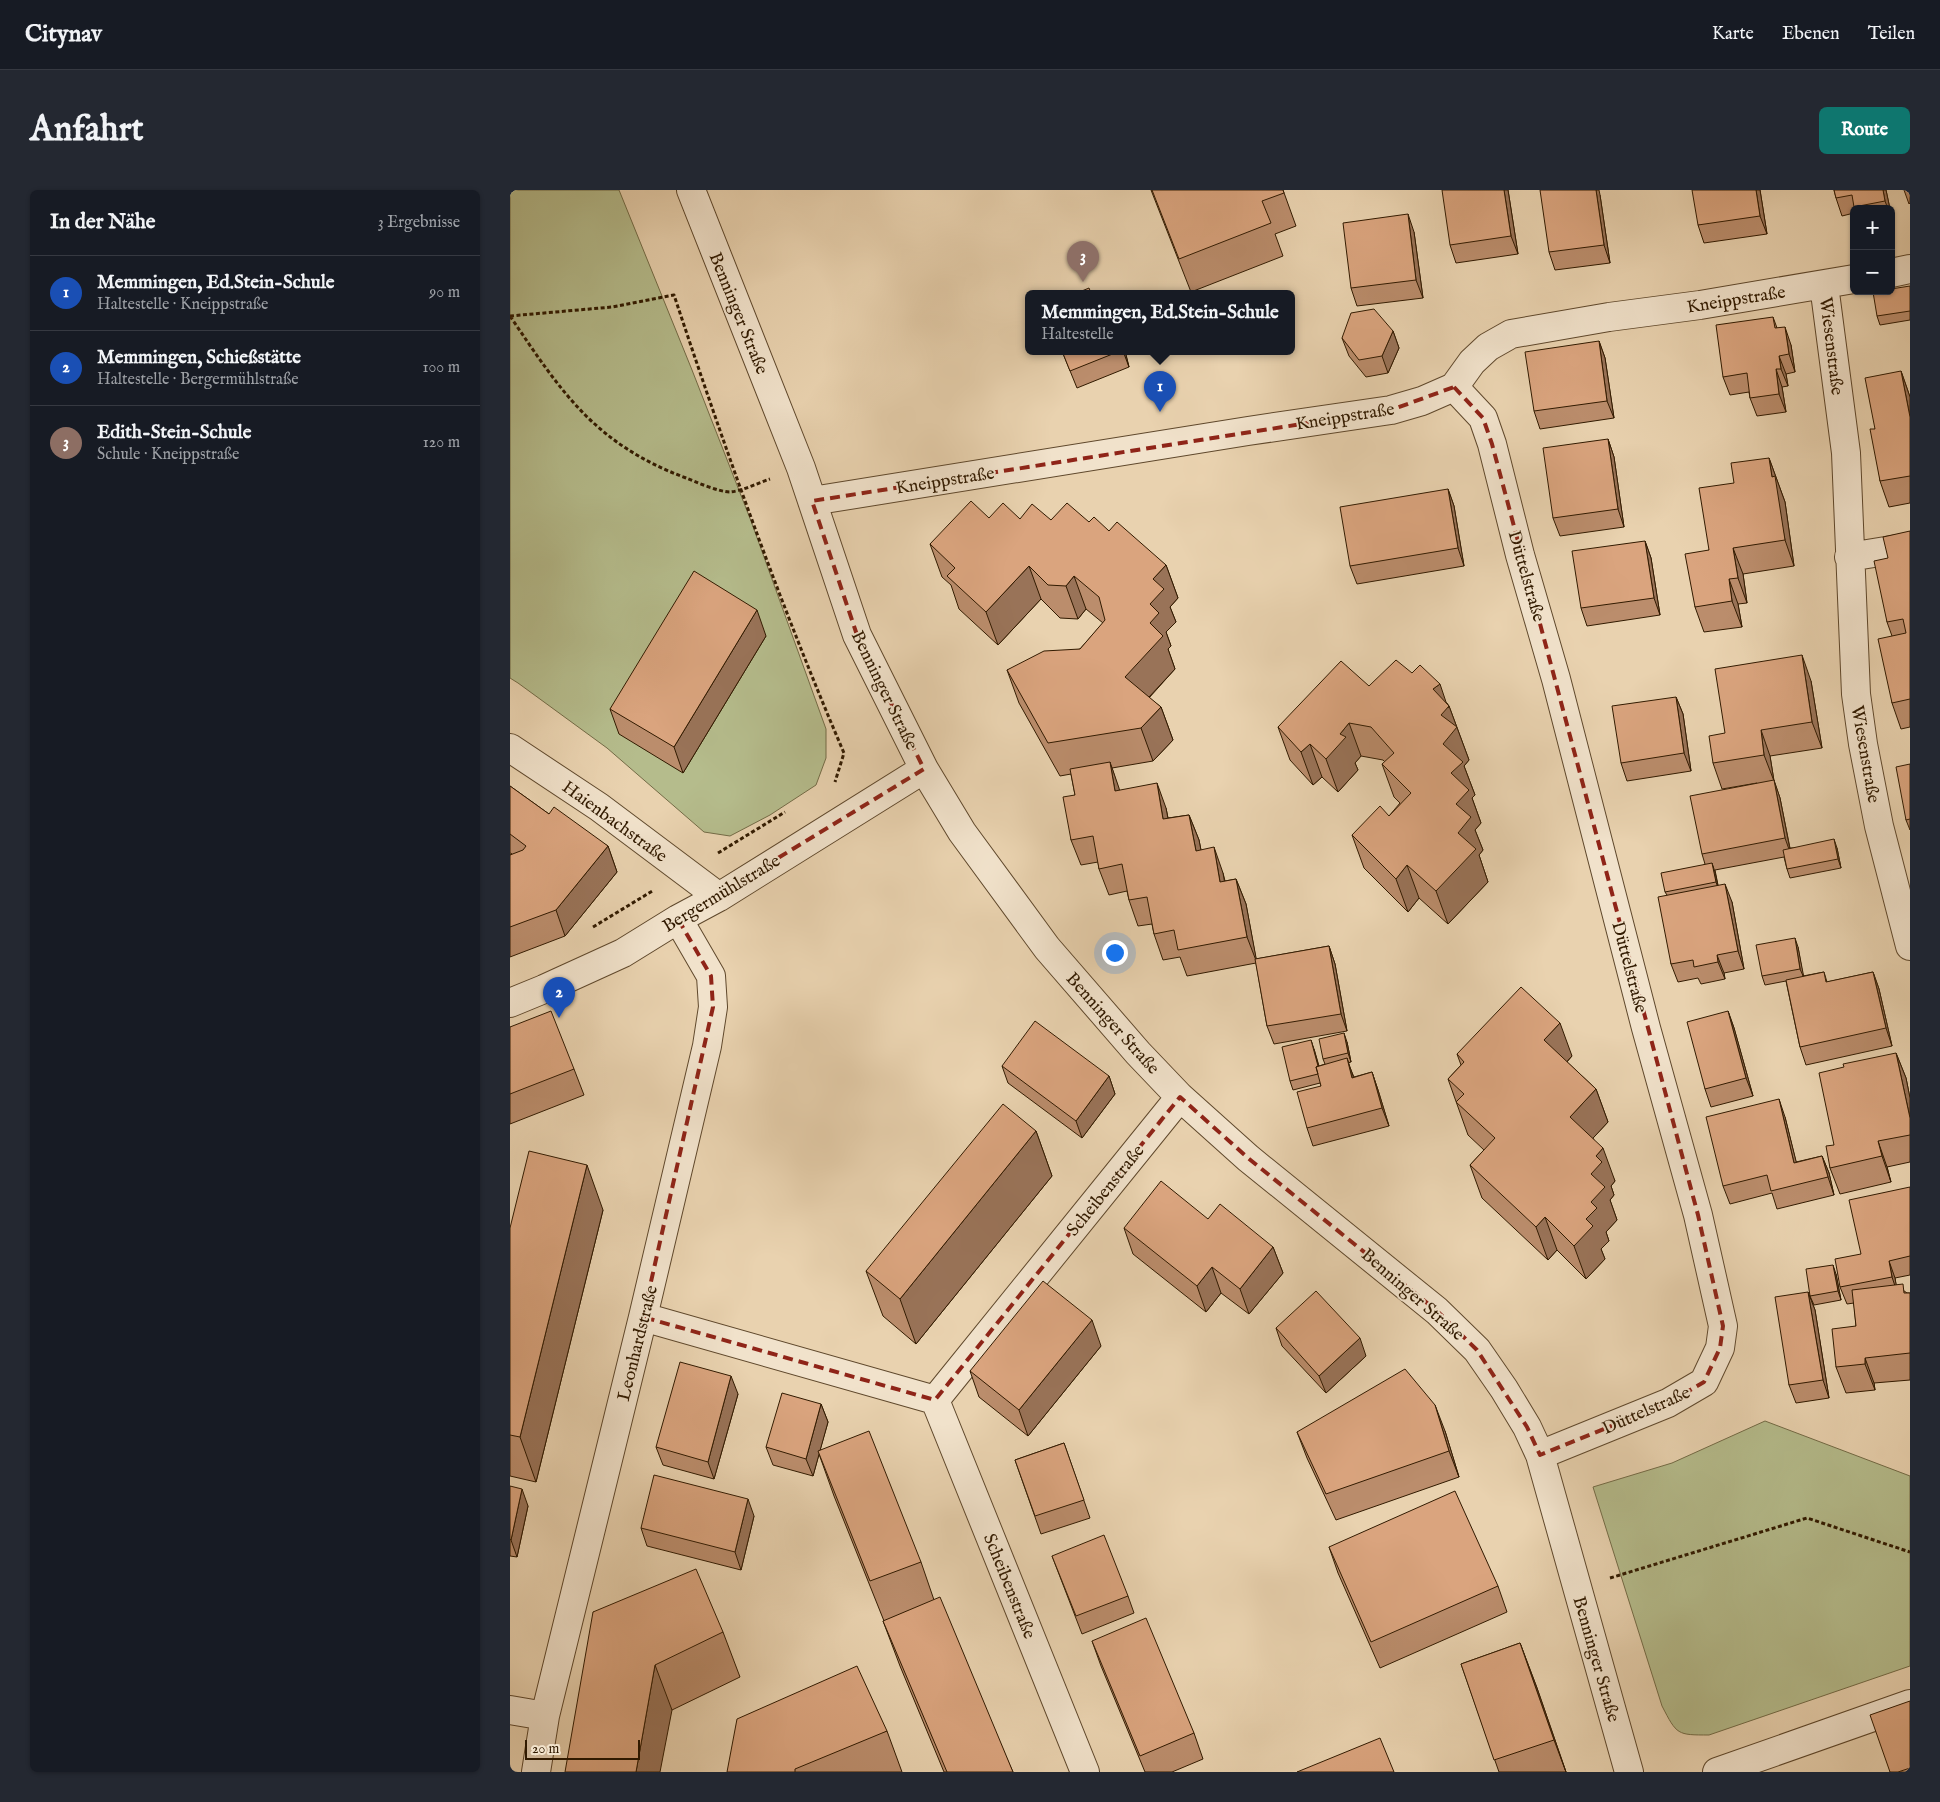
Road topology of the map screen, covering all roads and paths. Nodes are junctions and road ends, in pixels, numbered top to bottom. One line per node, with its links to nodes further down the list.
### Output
1 (691, 190): 8 (street, Benninger Straße)
2 (1910, 269): 3 (street)
3 (1895, 271)
4 (1850, 280): 5 (street, Kneippstraße)
5 (1824, 284): 7 (street, Kneippstraße); 12 (street, Wiesenstraße)
6 (510, 316): 9 (path); 9 (path)
7 (1454, 387): 10 (street, Kneippstraße); 26 (street, Düttelstraße)
8 (801, 468): 9 (path); 10 (street, Benninger Straße)
9 (741, 489): 15 (path)
10 (812, 501): 14 (street, Benninger Straße)
11 (1910, 547): 12 (street)
12 (1849, 557): 21 (street, Wiesenstraße)
13 (510, 748): 17 (street, Haienbachstraße)
14 (924, 769): 18 (street, Bergermühlstraße); 23 (street, Benninger Straße)
15 (828, 787)
16 (786, 812): 17 (path)
17 (686, 872): 18 (street, Haienbachstraße); 20 (path)
18 (719, 897): 19 (street, Bergermühlstraße)
19 (678, 919): 22 (street, Bergermühlstraße); 24 (street, Leonhardstraße)
20 (592, 928)
21 (1910, 946)
22 (510, 1002)
23 (1180, 1097): 25 (street, Scheibenstraße); 26 (street, Benninger Straße)
24 (643, 1317): 25 (street); 31 (street, Leonhardstraße)
25 (935, 1400): 33 (street, Scheibenstraße)
26 (1540, 1455): 28 (street, Benninger Straße)
27 (1910, 1552): 28 (path)
28 (1577, 1588): 34 (street, Benninger Straße)
29 (1910, 1704): 35 (street)
30 (510, 1710): 31 (street)
31 (545, 1716): 32 (street, Leonhardstraße)
32 (536, 1772)
33 (1085, 1772)
34 (1629, 1772)
35 (1717, 1772)

